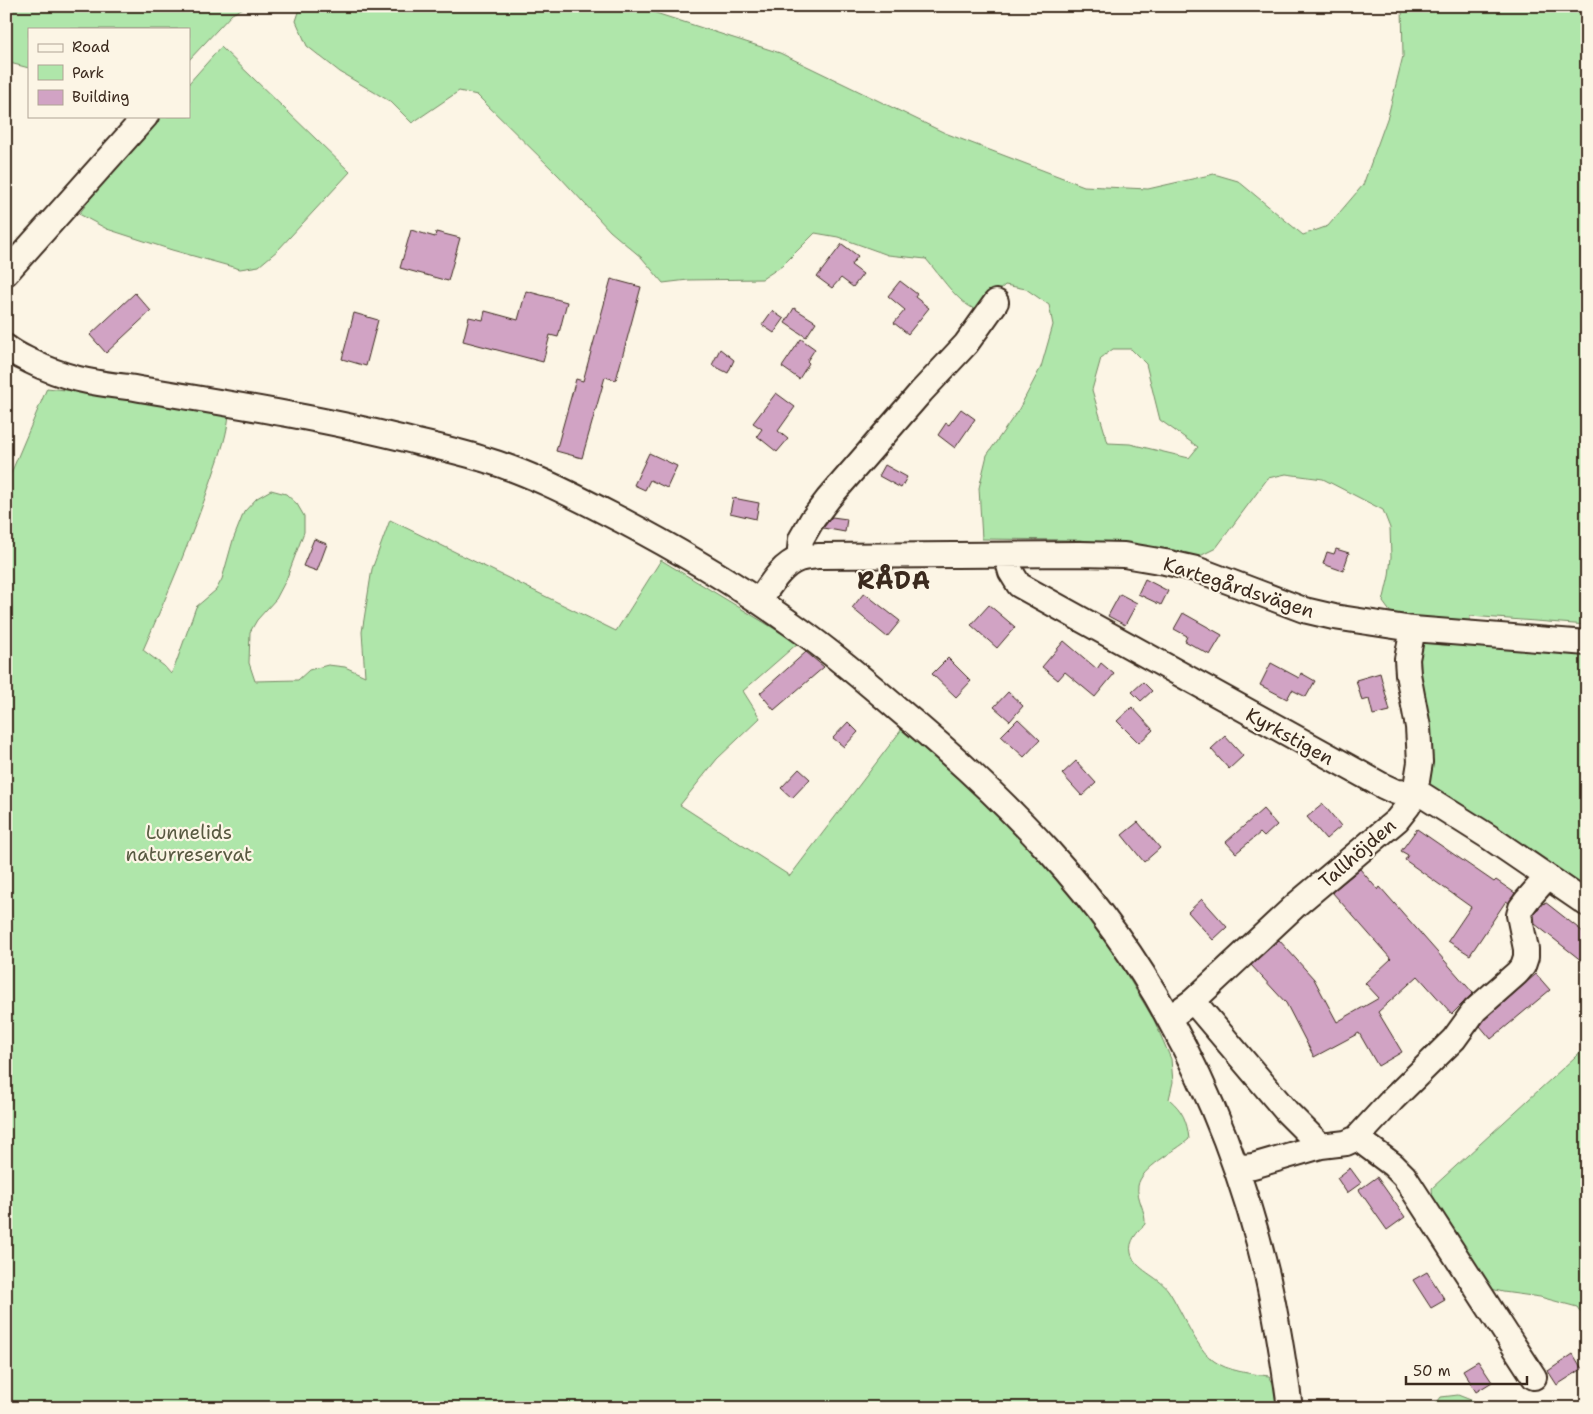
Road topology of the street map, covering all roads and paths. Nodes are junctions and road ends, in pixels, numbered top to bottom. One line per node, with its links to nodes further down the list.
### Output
1 (144, 118): 2 (street)
2 (6, 273)
3 (996, 302): 6 (street)
4 (8, 352): 7 (street)
5 (1006, 554): 6 (street, Kartegårdsvägen); 8 (street, Kartegårdsvägen); 10 (street, Kyrkstigen)
6 (799, 559): 7 (street, Kartegårdsvägen)
7 (758, 601): 14 (street)
8 (1413, 629): 9 (street, Kartegårdsvägen); 10 (street, Tallhöjden)
9 (1587, 643)
10 (1415, 792): 11 (street, Kyrkstigen); 13 (street, Tallhöjden)
11 (1547, 877): 12 (street, Kyrkstigen); 15 (street)
12 (1587, 904)
13 (1193, 1001): 14 (street, Tallhöjden); 16 (street)
14 (1169, 1018): 17 (street)
15 (1357, 1138): 16 (street); 18 (street)
16 (1321, 1146): 17 (street)
17 (1235, 1165): 19 (street)
18 (1534, 1377)
19 (1290, 1408)

